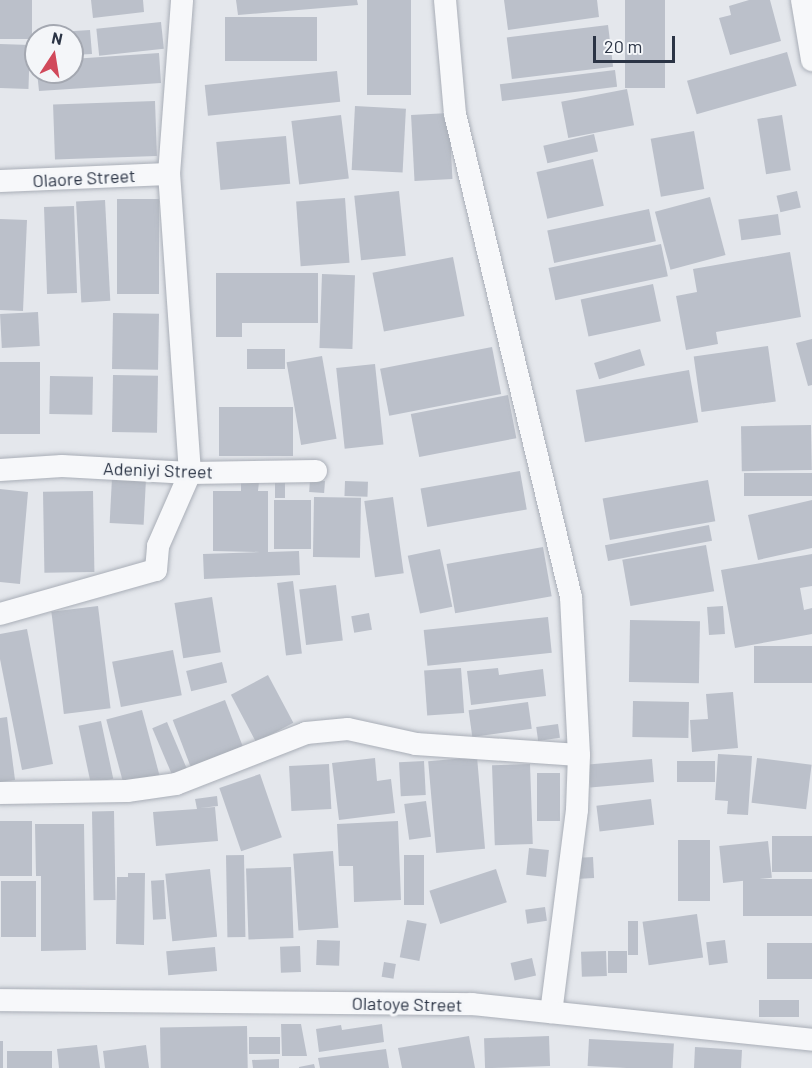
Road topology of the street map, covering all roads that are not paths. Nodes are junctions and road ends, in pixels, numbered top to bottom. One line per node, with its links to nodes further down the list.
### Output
1 (182, 0): 5 (street)
2 (445, 0): 11 (street)
3 (802, 0): 4 (street)
4 (812, 60)
5 (169, 174): 6 (street, Olaore Street); 9 (street)
6 (0, 182)
7 (0, 470): 9 (street, Adeniyi Street)
8 (316, 471): 9 (street, Adeniyi Street)
9 (190, 473): 10 (street)
10 (0, 614)
11 (579, 755): 12 (street); 14 (street)
12 (0, 793)
13 (0, 1000): 14 (street, Olatoye Street)
14 (551, 1012): 15 (street, Olatoye Street)
15 (812, 1040)

